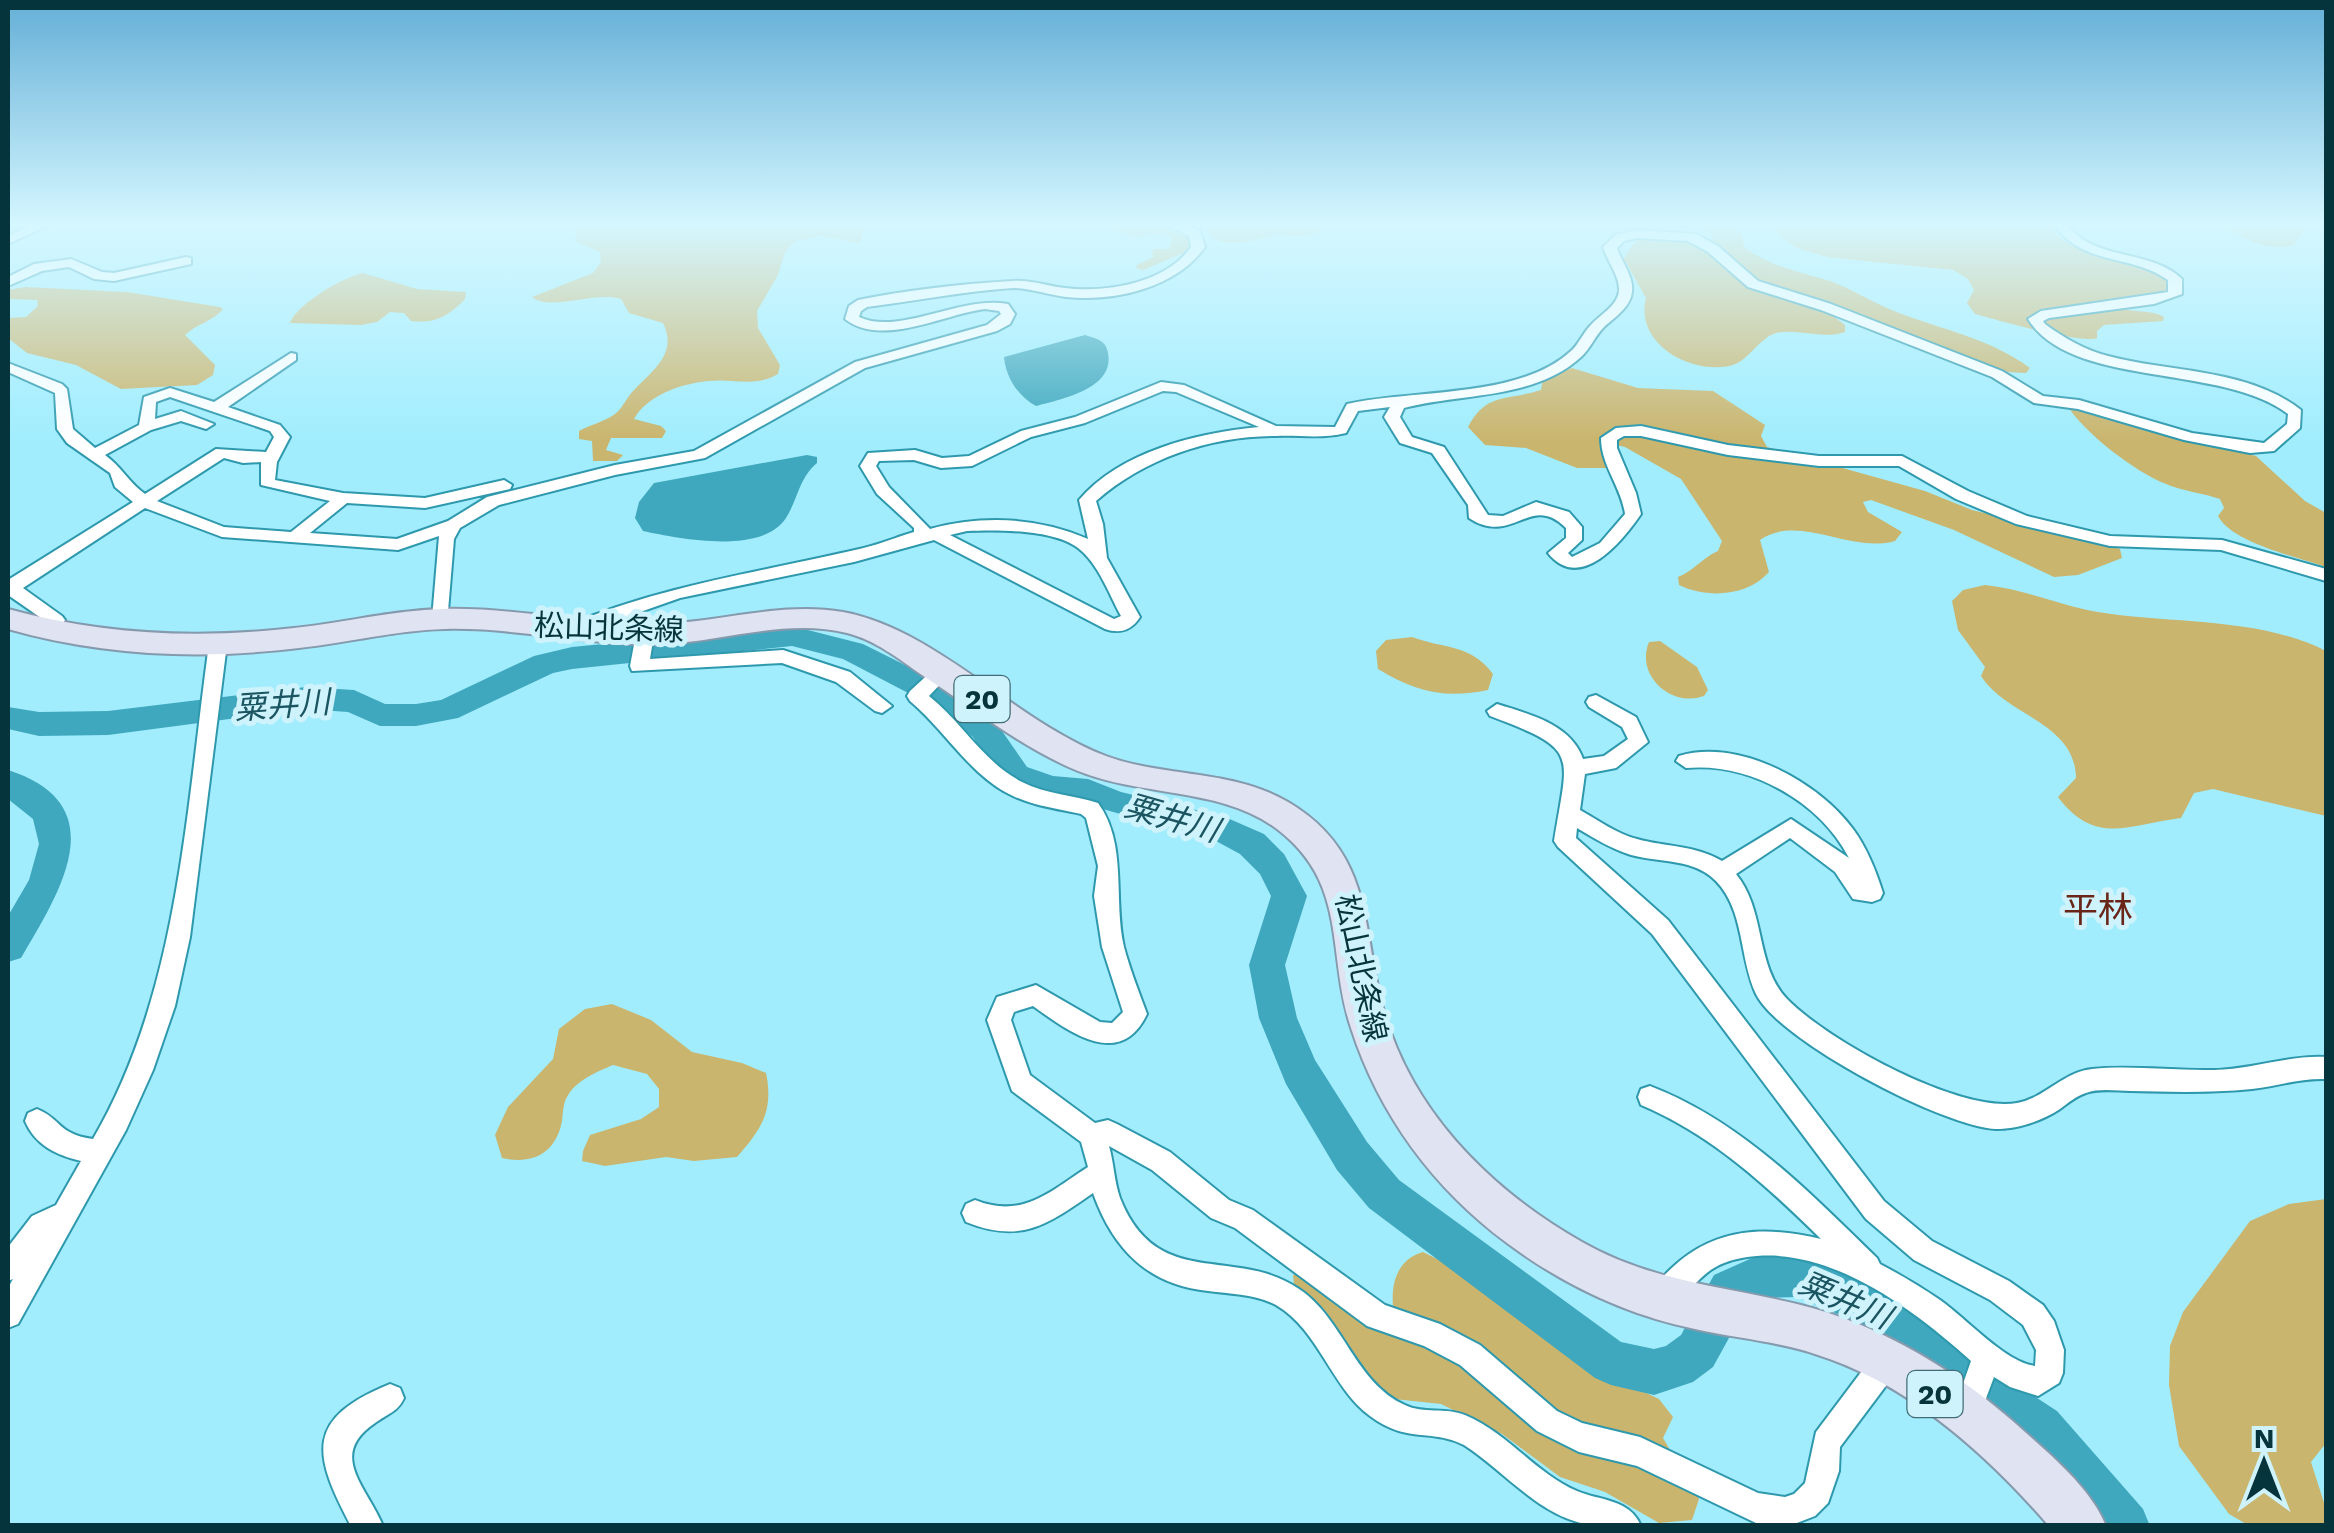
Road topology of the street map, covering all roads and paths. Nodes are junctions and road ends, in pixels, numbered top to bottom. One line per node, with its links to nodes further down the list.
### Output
1 (920, 297): 16 (street)
2 (1624, 297): 7 (street)
3 (1793, 297): 4 (street)
4 (2166, 297)
5 (291, 358): 8 (street)
6 (8, 367): 14 (street)
7 (1416, 400): 13 (street); 24 (street)
8 (219, 406): 10 (street); 15 (street)
9 (206, 424): 10 (street)
10 (146, 426): 14 (street)
11 (1269, 426): 12 (street); 13 (street); 21 (street)
12 (1230, 436): 13 (street); 23 (street)
13 (1321, 436)
14 (96, 454): 19 (street)
15 (272, 457): 18 (street); 19 (street)
16 (554, 479): 17 (street); 20 (street)
17 (449, 492): 18 (street); 20 (street)
18 (344, 498): 22 (street)
19 (144, 502): 22 (street); 25 (street)
20 (454, 525): 22 (street); 26 (street)
21 (929, 534): 23 (street); 23 (street); 27 (street)
22 (296, 537)
23 (1098, 558)
24 (2326, 575)
25 (8, 595): 28 (main road, 松山北条線 / 20)
26 (441, 619): 27 (main road, 松山北条線 / 20); 28 (main road, 松山北条線 / 20)
27 (572, 630): 29 (main road, 松山北条線 / 20)
28 (218, 644): 42 (street)
29 (642, 647): 30 (main road, 松山北条線 / 20); 32 (street)
30 (931, 683): 41 (street); 48 (main road, 松山北条線 / 20)
31 (1596, 702): 35 (street)
32 (882, 706)
33 (1497, 710): 35 (street)
34 (1686, 761): 37 (street)
35 (1577, 767): 36 (street)
36 (1569, 813): 37 (street); 50 (street)
37 (1722, 872): 38 (street)
38 (2326, 1068)
39 (1650, 1097): 47 (street)
40 (37, 1122): 42 (street)
41 (1095, 1140): 43 (street); 51 (street)
42 (100, 1152): 45 (street)
43 (1101, 1173): 44 (street); 55 (street)
44 (975, 1213)
45 (66, 1214): 46 (street); 49 (street)
46 (8, 1268)
47 (1874, 1272): 48 (street); 50 (street)
48 (1671, 1302): 51 (main road, 松山北条線 / 20)
49 (8, 1314)
50 (1986, 1359): 53 (street)
51 (1887, 1361): 53 (main road, 松山北条線 / 20)
52 (390, 1398): 54 (street)
53 (1969, 1405): 56 (main road, 松山北条線 / 20)
54 (368, 1526)
55 (1626, 1526)
56 (2082, 1526)

